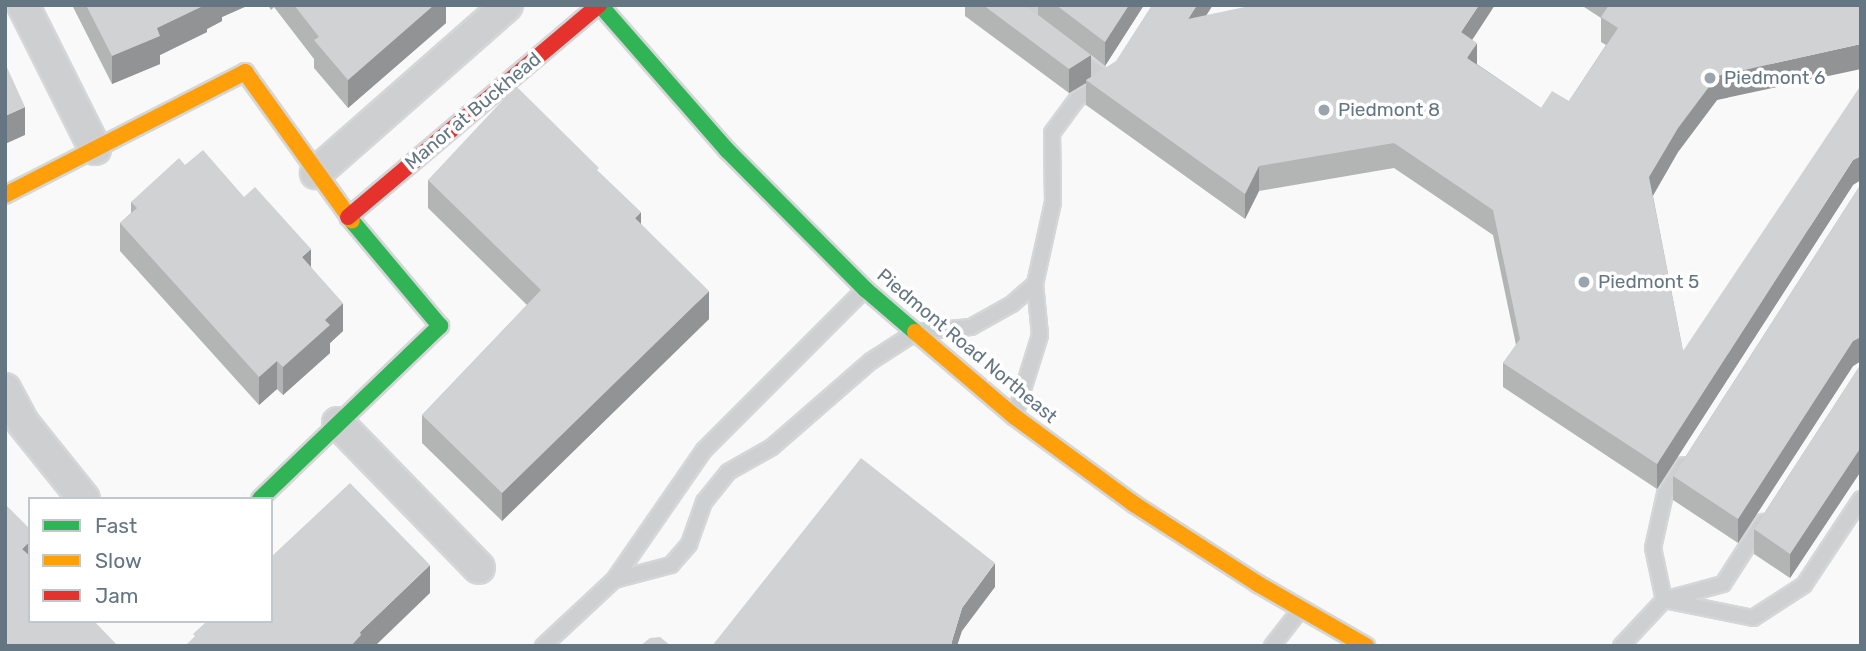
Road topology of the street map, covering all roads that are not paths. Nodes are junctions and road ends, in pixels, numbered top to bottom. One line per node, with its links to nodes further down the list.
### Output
1 (23, 5): 7 (street)
2 (507, 5): 8 (street)
3 (599, 5): 10 (street, Manor at Buckhead); 12 (street, Piedmont Road Northeast)
4 (1035, 5): 5 (lane)
5 (1046, 35)
6 (1067, 50): 11 (lane)
7 (94, 149): 8 (street); 9 (street)
8 (316, 173): 10 (street)
9 (5, 195)
10 (348, 217): 16 (street)
11 (1035, 284): 13 (lane); 15 (lane)
12 (865, 289): 13 (street, Piedmont Road Northeast); 23 (lane)
13 (916, 332): 15 (street, Piedmont Road Northeast); 23 (lane)
14 (5, 389): 18 (street)
15 (1015, 417): 25 (street, Piedmont Road Northeast)
16 (338, 423): 19 (street); 22 (street)
17 (1695, 448): 24 (lane)
18 (82, 497)
19 (262, 497)
20 (1861, 499): 24 (lane)
21 (1774, 504): 24 (lane)
22 (479, 568)
23 (614, 580): 26 (lane)
24 (1664, 600): 29 (lane)
25 (1301, 608): 27 (lane); 28 (street, Piedmont Road Northeast)
26 (543, 646)
27 (1272, 646)
28 (1366, 646)
29 (1621, 646)

